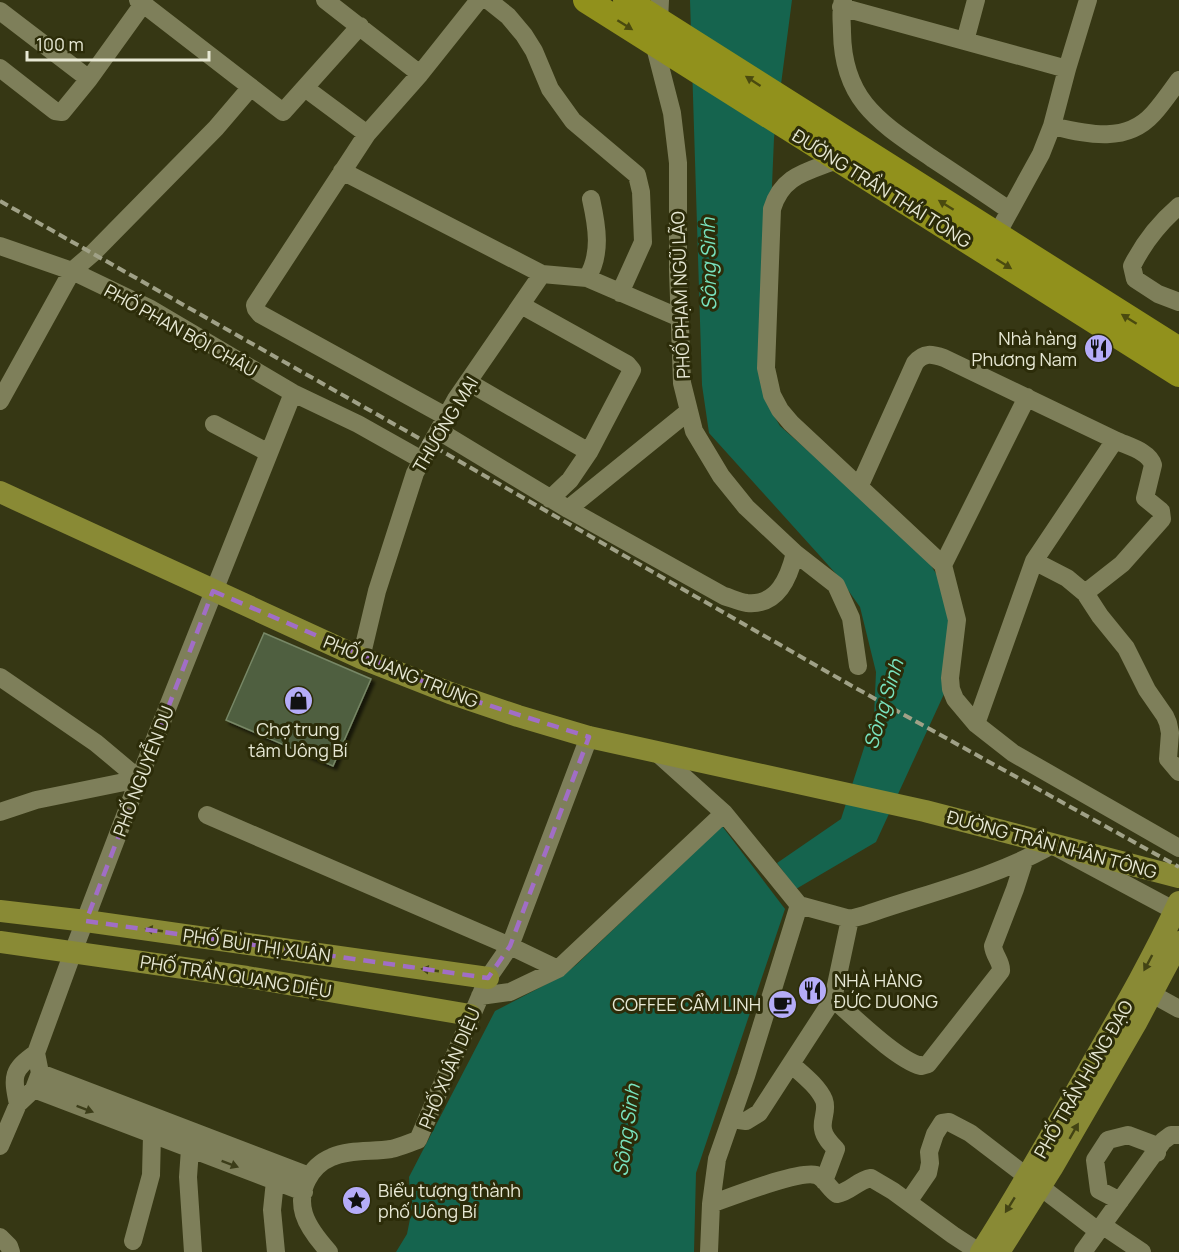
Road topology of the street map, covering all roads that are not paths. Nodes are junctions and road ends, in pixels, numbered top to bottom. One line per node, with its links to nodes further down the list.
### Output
1 (325, 0): 11 (street)
2 (479, 0): 16 (street)
3 (488, 0): 34 (street)
4 (586, 0): 12 (highway, ĐƯỜNG TRẦN THÁI TÔNG, one-way to 12)
5 (626, 0): 12 (highway, ĐƯỜNG TRẦN THÁI TÔNG)
6 (976, 0): 13 (street)
7 (1088, 0): 15 (street)
8 (140, 2): 17 (street); 19 (street)
9 (842, 4): 13 (street); 28 (street)
10 (0, 11): 17 (street)
11 (360, 26): 16 (street); 20 (street)
12 (660, 28): 21 (highway, ĐƯỜNG TRẦN THÁI TÔNG); 37 (street, PHỐ PHẠM NGŨ LÃO)
13 (964, 41): 15 (street)
14 (0, 68): 17 (street)
15 (1067, 69): 22 (street)
16 (420, 74): 23 (street)
17 (89, 79)
18 (1179, 80): 22 (street)
19 (251, 87): 20 (street); 31 (street)
20 (305, 88): 23 (street)
21 (798, 123): 24 (highway, ĐƯỜNG TRẦN THÁI TÔNG); 29 (highway, ĐƯỜNG TRẦN THÁI TÔNG, one-way to 21)
22 (1052, 126): 28 (street)
23 (367, 134): 25 (street)
24 (837, 160): 39 (highway, ĐƯỜNG TRẦN THÁI TÔNG, one-way to 39); 51 (street)
25 (342, 171): 32 (street); 46 (street)
26 (591, 199): 33 (street)
27 (1179, 207): 35 (street)
28 (1009, 210): 29 (street)
29 (996, 236): 38 (highway, ĐƯỜNG TRẦN THÁI TÔNG, one-way to 29)
30 (0, 246): 31 (street, PHỐ PHAN BỘI CHÂU)
31 (72, 271): 41 (street, PHỐ PHAN BỘI CHÂU); 43 (street)
32 (542, 274): 33 (street); 36 (street, THƯƠNG MẠI)
33 (587, 278): 34 (street)
34 (620, 293): 37 (street)
35 (1179, 302)
36 (521, 305): 40 (street, THƯƠNG MẠI); 48 (street)
37 (680, 318): 44 (street, PHỐ PHẠM NGŨ LÃO)
38 (1179, 350)
39 (1179, 374)
40 (468, 382): 46 (street, THƯƠNG MẠI); 48 (street)
41 (293, 393): 49 (street, PHỐ NGUYỄN DU); 50 (street, PHỐ PHAN BỘI CHÂU)
42 (1027, 397): 47 (street); 51 (street); 57 (street)
43 (0, 401)
44 (689, 411): 54 (street); 55 (street, PHỐ PHẠM NGŨ LÃO)
45 (214, 423): 49 (street)
46 (443, 424): 50 (street, THƯƠNG MẠI); 53 (street)
47 (1114, 440): 56 (street); 59 (street)
48 (589, 452): 53 (street)
49 (269, 453): 58 (street, PHỐ NGUYỄN DU)
50 (422, 460): 60 (street, THƯƠNG MẠI)
51 (860, 486): 57 (street)
52 (0, 492): 58 (main road, PHỐ QUANG TRUNG)
53 (550, 499): 54 (street)
54 (568, 509): 55 (street)
55 (795, 553): 61 (street, PHỐ PHẠM NGŨ LÃO)
56 (1034, 561): 59 (street); 63 (street)
57 (944, 565): 63 (street)
58 (213, 591): 60 (main road, PHỐ QUANG TRUNG); 67 (street, PHỐ NGUYỄN DU)
59 (1085, 593): 66 (street)
60 (361, 658): 64 (main road, PHỐ QUANG TRUNG)
61 (858, 666)
62 (0, 677): 67 (street)
63 (976, 724): 73 (street)
64 (589, 737): 65 (main road, PHỐ QUANG TRUNG); 83 (street)
65 (653, 750): 68 (main road, PHỐ QUANG TRUNG); 70 (street)
66 (1179, 772)
67 (139, 778): 69 (street); 80 (street, PHỐ NGUYỄN DU)
68 (823, 787): 72 (main road, ĐƯỜNG TRẦN NHÂN TÔNG)
69 (0, 812)
70 (724, 813): 76 (street); 85 (street)
71 (207, 815): 83 (street)
72 (1052, 845): 74 (street); 75 (main road, ĐƯỜNG TRẦN NHÂN TÔNG); 77 (street)
73 (1179, 848)
74 (1024, 861): 79 (street); 88 (street)
75 (1179, 877)
76 (799, 905): 79 (street); 94 (street)
77 (1178, 908): 104 (main road, PHỐ TRẦN HƯNG ĐẠO, one-way to 104)
78 (0, 911): 80 (main road, PHỐ BÙI THỊ XUÂN)
79 (850, 919): 88 (street)
80 (86, 921): 84 (street, PHỐ NGUYỄN DU); 87 (main road, PHỐ BÙI THỊ XUÂN, one-way to 80)
81 (0, 942): 84 (main road, PHỐ TRẦN QUANG DIỆU)
82 (1179, 942): 86 (main road, PHỐ TRẦN HƯNG ĐẠO)
83 (510, 946): 85 (street); 87 (street)
84 (73, 952): 87 (main road, PHỐ TRẦN QUANG DIỆU); 90 (street, PHỐ NGUYỄN DU)
85 (558, 969): 87 (street, PHỐ BÙI THỊ XUÂN)
86 (1152, 994): 89 (street); 104 (main road, PHỐ TRẦN HƯNG ĐẠO, one-way to 86)
87 (479, 996): 105 (street, PHỐ XUÂN DIỆU)
88 (833, 999): 91 (street)
89 (1179, 1010)
90 (36, 1053): 92 (street); 93 (street)
91 (791, 1064): 94 (street); 103 (street)
92 (37, 1081): 93 (street); 96 (street)
93 (18, 1104): 99 (street)
94 (731, 1119): 108 (street)
95 (176, 1124): 96 (street); 98 (street); 105 (street)
96 (143, 1125): 98 (street); 111 (street)
97 (1179, 1135): 101 (street)
98 (171, 1142): 100 (street)
99 (0, 1146)
100 (190, 1149): 102 (street, one-way to 102); 113 (street)
101 (1156, 1153): 106 (street); 106 (street)
102 (275, 1181): 105 (street); 114 (street)
103 (824, 1181): 107 (street); 108 (street)
104 (1034, 1182): 107 (street); 109 (street); 117 (main road, PHỐ TRẦN HƯNG ĐẠO, one-way to 117); 118 (main road, PHỐ TRẦN HƯNG ĐẠO)
105 (306, 1184): 115 (street)
106 (1120, 1201): 109 (street)
107 (908, 1202): 117 (street)
108 (711, 1204): 116 (street)
109 (1100, 1228): 119 (street); 120 (street)
110 (0, 1237): 112 (street)
111 (133, 1241)
112 (11, 1252)
113 (193, 1252)
114 (276, 1252)
115 (329, 1252)
116 (709, 1252)
117 (980, 1252)
118 (999, 1252)
119 (1083, 1252)
120 (1142, 1252)

